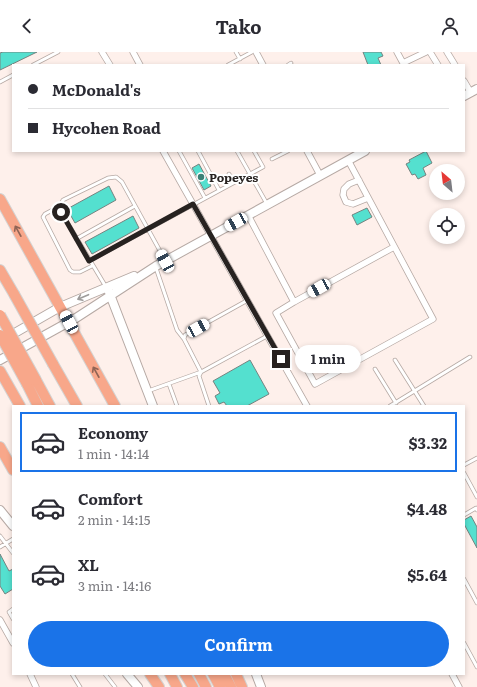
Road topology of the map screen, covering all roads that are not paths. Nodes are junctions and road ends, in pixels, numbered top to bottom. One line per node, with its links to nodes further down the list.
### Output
1 (56, 52): 12 (lane)
2 (102, 52): 13 (street)
3 (133, 52): 14 (street)
4 (236, 52): 11 (lane)
5 (252, 52): 11 (lane)
6 (256, 52): 16 (street)
7 (397, 52): 8 (street)
8 (426, 52)
9 (430, 52): 17 (street)
10 (448, 52): 18 (street)
11 (240, 59): 15 (lane)
12 (35, 64)
13 (109, 64)
14 (139, 64)
15 (230, 64)
16 (262, 64)
17 (437, 64)
18 (454, 64)
19 (12, 76): 20 (lane)
20 (0, 82)
21 (465, 83): 22 (street)
22 (471, 93)
23 (164, 152): 42 (street)
24 (181, 152): 40 (lane)
25 (199, 152): 38 (lane)
26 (238, 152): 34 (lane)
27 (255, 152): 34 (lane)
28 (286, 152): 31 (lane)
29 (308, 152): 35 (street)
30 (362, 152): 32 (main road)
31 (272, 159)
32 (348, 160): 35 (main road); 36 (street)
33 (229, 174): 37 (lane)
34 (250, 174): 37 (lane); 43 (lane)
35 (320, 175): 43 (main road)
36 (359, 180): 41 (street); 41 (street)
37 (234, 182): 38 (lane)
38 (219, 190): 40 (lane)
39 (0, 198): 60 (highway, one-way to 39)
40 (205, 198): 42 (lane)
41 (368, 198): 50 (street)
42 (193, 204): 47 (lane); 48 (street)
43 (267, 205): 46 (main road)
44 (60, 206): 45 (lane); 49 (lane); 53 (lane)
45 (135, 206): 47 (lane); 49 (lane)
46 (248, 215): 48 (main road); 59 (street)
47 (147, 228): 51 (lane); 52 (lane)
48 (212, 235): 52 (main road); 58 (street)
49 (76, 239): 51 (lane)
50 (394, 247): 59 (street); 59 (street)
51 (89, 261): 53 (lane)
52 (165, 261): 54 (main road)
53 (92, 266): 56 (lane)
54 (154, 267): 56 (main road); 57 (main road); 65 (lane)
55 (0, 270): 81 (highway, bridge)
56 (106, 287): 57 (main road); 60 (main road, one-way to 60)
57 (111, 295): 62 (main road); 75 (main road)
58 (248, 300): 64 (street); 65 (lane)
59 (294, 302)
60 (60, 307): 62 (highway); 66 (main road)
61 (0, 315): 73 (highway, bridge)
62 (69, 322): 68 (main road); 82 (highway, one-way to 62)
63 (0, 336): 73 (highway, bridge)
64 (268, 336): 72 (lane); 86 (street)
65 (184, 339): 72 (lane)
66 (0, 341)
67 (470, 357): 76 (lane)
68 (0, 360)
69 (395, 360): 76 (lane)
70 (375, 369): 77 (lane)
71 (0, 370): 78 (highway)
72 (201, 372): 74 (lane); 85 (lane)
73 (31, 382): 79 (highway); 80 (highway)
74 (169, 384): 75 (lane); 84 (lane)
75 (148, 391): 83 (main road)
76 (415, 391): 77 (lane); 88 (lane)
77 (396, 403): 87 (lane)
78 (19, 405)
79 (38, 405)
80 (49, 405)
81 (76, 405)
82 (114, 405)
83 (153, 405)
84 (177, 405)
85 (209, 405)
86 (307, 405)
87 (392, 405)
88 (423, 405)
89 (0, 447): 92 (highway)
90 (477, 458): 91 (lane)
91 (465, 464)
92 (12, 468)
93 (465, 475): 94 (lane)
94 (477, 497)
95 (477, 510): 97 (lane)
96 (0, 511): 98 (main road)
97 (465, 514)
98 (12, 525)
99 (0, 536): 101 (lane)
100 (12, 540): 101 (lane)
101 (6, 544): 102 (lane); 103 (lane)
102 (0, 547)
103 (12, 552)
104 (465, 580): 105 (lane)
105 (477, 603)
106 (0, 620): 107 (street)
107 (12, 641)
108 (465, 645): 109 (lane)
109 (477, 667)
110 (30, 675): 123 (street)
111 (73, 675): 124 (lane)
112 (106, 675): 125 (lane)
113 (129, 675): 126 (main road)
114 (151, 675): 127 (highway)
115 (171, 675): 128 (highway)
116 (186, 675): 129 (highway)
117 (199, 675): 130 (highway)
118 (214, 675): 131 (highway)
119 (225, 675): 132 (highway)
120 (236, 675): 133 (highway)
121 (256, 675): 134 (main road)
122 (453, 675): 135 (street)
123 (36, 687)
124 (80, 687)
125 (115, 687)
126 (138, 687)
127 (159, 687)
128 (177, 687)
129 (193, 687)
130 (206, 687)
131 (220, 687)
132 (231, 687)
133 (242, 687)
134 (262, 687)
135 (459, 687)

